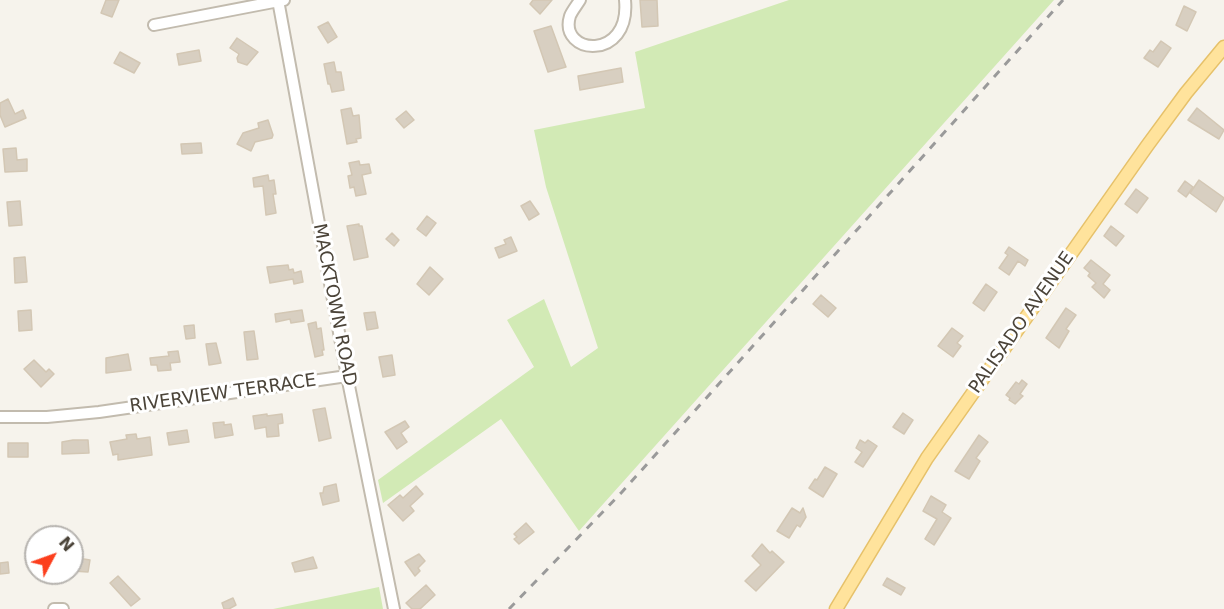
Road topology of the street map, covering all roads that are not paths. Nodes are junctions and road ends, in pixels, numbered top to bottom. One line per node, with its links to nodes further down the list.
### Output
1 (580, 0): 2 (street)
2 (625, 0)
3 (280, 1): 4 (street); 6 (street, MACKTOWN ROAD)
4 (154, 24)
5 (1224, 47): 11 (main road, PALISADO AVENUE)
6 (347, 376): 7 (street, RIVERVIEW TERRACE); 10 (street, MACKTOWN ROAD)
7 (0, 417)
8 (54, 609): 9 (street)
9 (63, 609)
10 (394, 609)
11 (836, 609)

